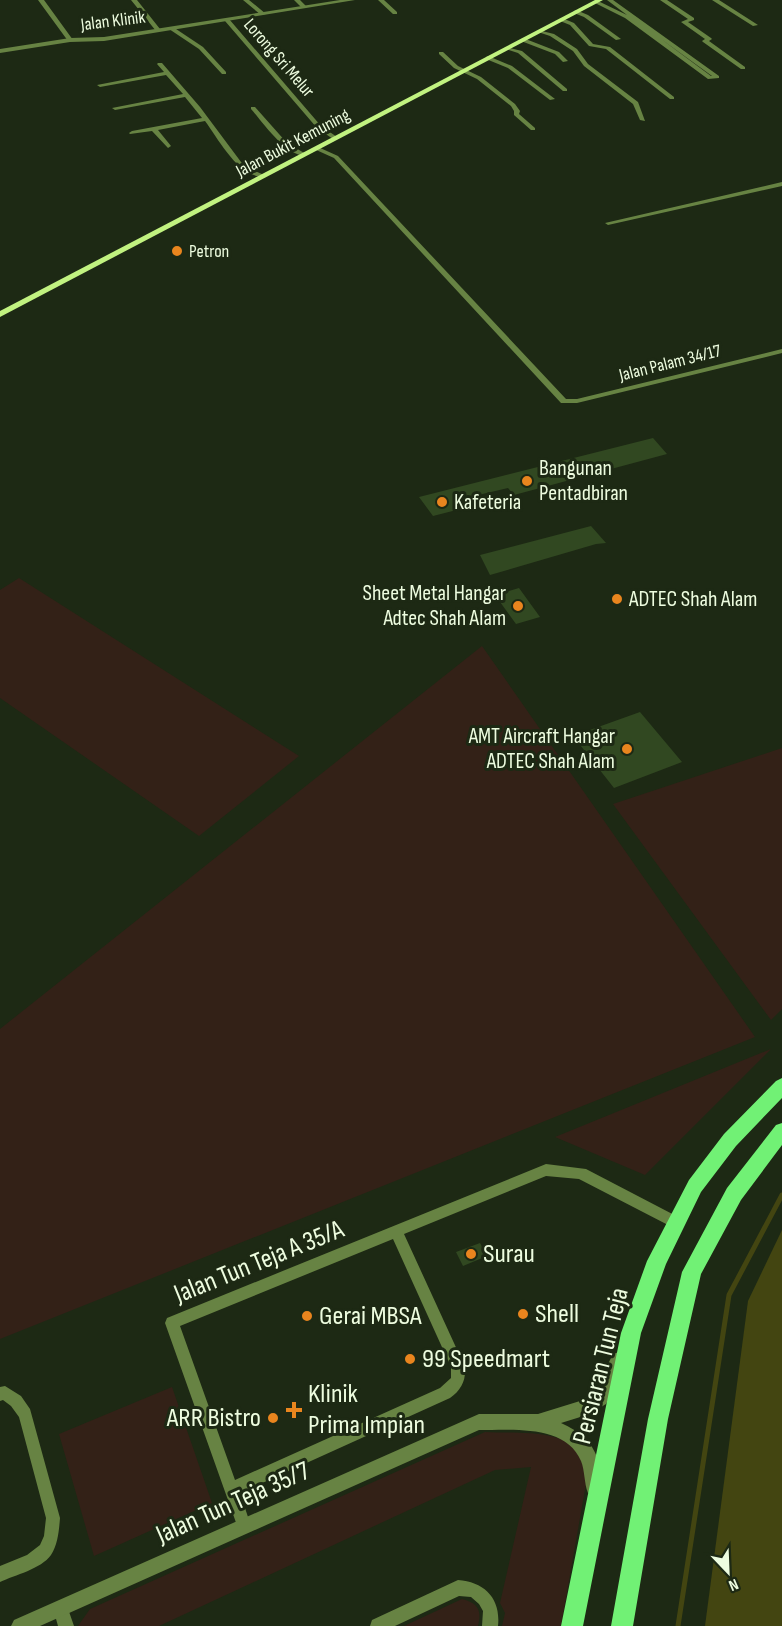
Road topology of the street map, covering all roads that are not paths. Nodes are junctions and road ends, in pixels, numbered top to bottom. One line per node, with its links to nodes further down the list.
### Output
1 (41, 0): 19 (street, Jalan Klinik)
2 (134, 0): 20 (street)
3 (246, 0): 14 (street)
4 (297, 0): 11 (street)
5 (352, 0): 11 (street, Jalan Klinik)
6 (381, 0): 13 (street)
7 (610, 0): 10 (street)
8 (663, 0): 34 (street)
9 (715, 0): 17 (street)
10 (598, 1): 12 (main road, Jalan Bukit Kemuning)
11 (304, 7): 14 (street, Jalan Klinik)
12 (576, 12): 16 (main road, Jalan Bukit Kemuning); 22 (street)
13 (395, 13)
14 (263, 14): 15 (street, Jalan Klinik)
15 (227, 20): 18 (street, Jalan Klinik); 50 (street, Lorong Sri Melur)
16 (562, 20): 21 (main road, Jalan Bukit Kemuning); 41 (street)
17 (755, 25)
18 (171, 28): 20 (street, Jalan Klinik); 37 (street)
19 (62, 29): 23 (street, Jalan Klinik); 25 (street)
20 (158, 30): 23 (street, Jalan Klinik)
21 (540, 31): 24 (main road, Jalan Bukit Kemuning); 27 (street)
22 (618, 39)
23 (70, 40): 25 (street)
24 (523, 40): 26 (main road, Jalan Bukit Kemuning); 30 (street)
25 (20, 48): 28 (street)
26 (508, 48): 31 (main road, Jalan Bukit Kemuning); 39 (street)
27 (575, 50): 30 (street); 46 (street)
28 (0, 51)
29 (441, 53): 35 (street)
30 (557, 53): 32 (street)
31 (488, 58): 35 (main road, Jalan Bukit Kemuning); 42 (street)
32 (565, 61)
33 (160, 64): 36 (street)
34 (743, 68)
35 (464, 71): 48 (street); 50 (main road, Jalan Bukit Kemuning)
36 (168, 73): 38 (street); 40 (street)
37 (224, 74)
38 (100, 85)
39 (565, 90)
40 (187, 95): 43 (street); 45 (street)
41 (672, 98)
42 (552, 99)
43 (115, 108)
44 (253, 108): 53 (street)
45 (206, 119): 47 (street); 54 (street)
46 (643, 120)
47 (154, 129): 49 (street); 51 (street)
48 (533, 129)
49 (132, 133)
50 (335, 138): 52 (main road, Jalan Bukit Kemuning)
51 (168, 146)
52 (316, 148): 53 (main road, Jalan Bukit Kemuning); 58 (street, Jalan Palam 34/17)
53 (304, 155): 54 (main road, Jalan Bukit Kemuning)
54 (262, 177): 57 (main road, Jalan Bukit Kemuning)
55 (782, 184): 56 (street)
56 (608, 223)
57 (0, 314)
58 (782, 351)
59 (782, 1086): 61 (main road, Persiaran Tun Teja)
60 (782, 1131): 76 (main road)
61 (675, 1222): 62 (street); 63 (main road, Persiaran Tun Teja)
62 (396, 1232): 66 (street); 66 (street, Jalan Tun Teja A 35/A)
63 (631, 1333): 65 (street); 67 (main road, Persiaran Tun Teja)
64 (0, 1394): 69 (street)
65 (538, 1422): 67 (street); 68 (street, Jalan Tun Teja 35/7)
66 (231, 1489): 68 (street, Jalan Tun Teja A 35/A)
67 (595, 1517): 75 (main road, Persiaran Tun Teja)
68 (244, 1526): 70 (street, Jalan Tun Teja 35/7)
69 (0, 1574)
70 (61, 1608): 71 (street, Jalan Tun Teja 35/7); 72 (street)
71 (29, 1624)
72 (66, 1626)
73 (378, 1626): 74 (street)
74 (490, 1626)
75 (572, 1626)
76 (622, 1626)

